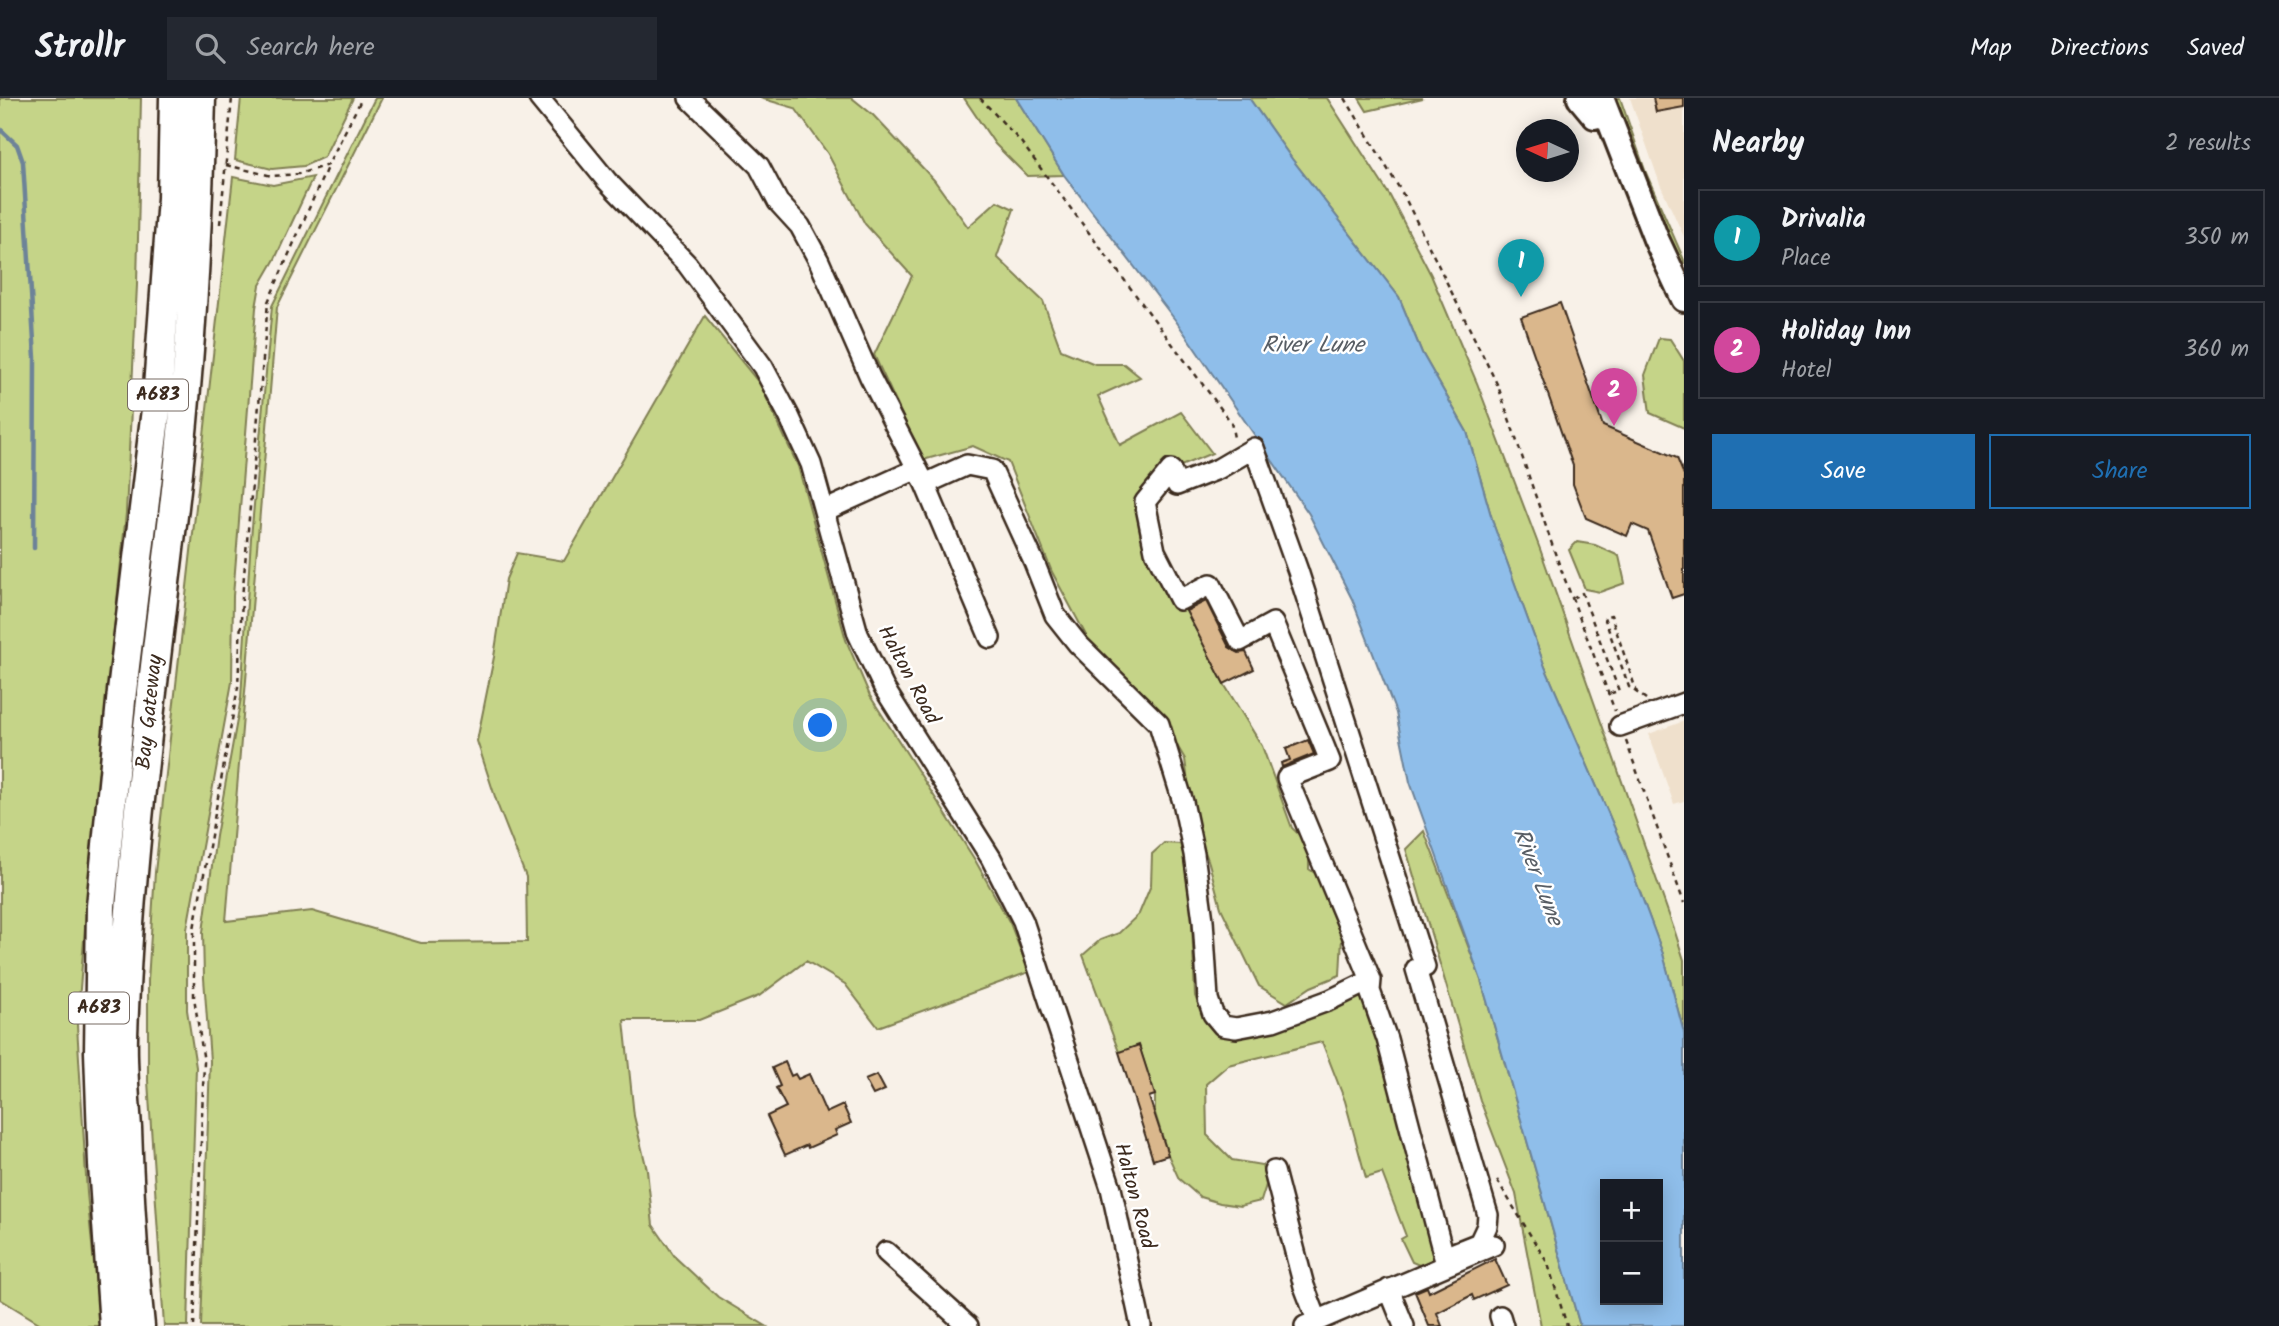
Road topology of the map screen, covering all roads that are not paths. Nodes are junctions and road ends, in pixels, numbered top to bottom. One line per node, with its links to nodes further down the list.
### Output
1 (158, 98): 12 (highway)
2 (174, 98): 12 (highway, Bay Gateway / A683)
3 (201, 98): 9 (highway, Bay Gateway / A683)
4 (217, 98): 9 (highway)
5 (539, 98): 11 (street, Halton Road)
6 (689, 98): 10 (street)
7 (1591, 103): 8 (main road)
8 (1684, 299)
9 (188, 359): 23 (highway, Bay Gateway / A683)
10 (921, 476): 11 (street); 13 (street); 16 (street)
11 (824, 511): 25 (street, Halton Road)
12 (143, 527): 22 (highway, Bay Gateway / A683)
13 (990, 638)
14 (1684, 703): 15 (street)
15 (1620, 726)
16 (1371, 980): 16 (street)
17 (1275, 1171): 21 (street)
18 (1494, 1245): 20 (street)
19 (886, 1252): 24 (street)
20 (1389, 1289): 21 (street); 26 (street)
21 (1311, 1323)
22 (114, 1326)
23 (140, 1326)
24 (968, 1326)
25 (1141, 1326)
26 (1404, 1326)

